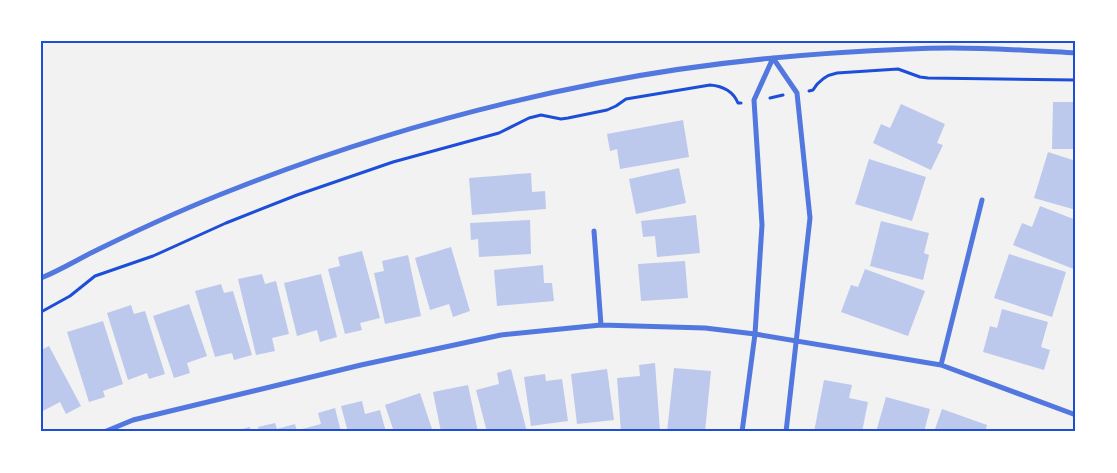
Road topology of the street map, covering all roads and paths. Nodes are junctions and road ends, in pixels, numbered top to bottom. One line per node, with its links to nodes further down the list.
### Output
1 (1076, 53): 2 (street)
2 (773, 58): 4 (street); 5 (street); 8 (street)
3 (1076, 80): 4 (path)
4 (797, 93): 5 (path); 12 (street)
5 (754, 100): 9 (path); 11 (street)
6 (982, 200): 13 (street)
7 (594, 231): 10 (street)
8 (42, 278)
9 (41, 312)
10 (601, 325): 11 (street); 15 (street)
11 (754, 334): 12 (street); 16 (street)
12 (798, 341): 13 (street); 17 (street)
13 (942, 365): 14 (street)
14 (1076, 415)
15 (104, 432)
16 (742, 432)
17 (786, 432)

